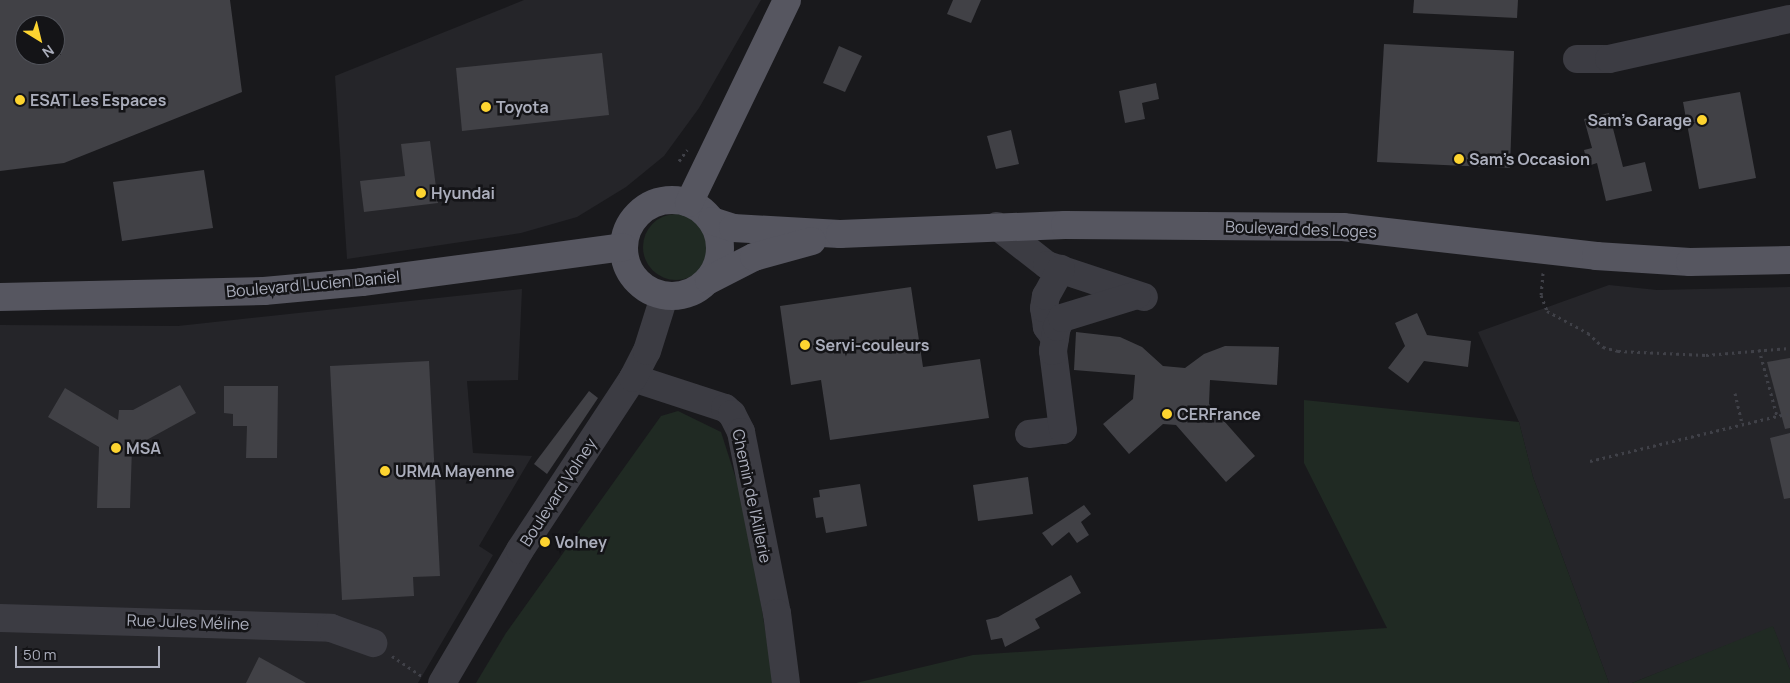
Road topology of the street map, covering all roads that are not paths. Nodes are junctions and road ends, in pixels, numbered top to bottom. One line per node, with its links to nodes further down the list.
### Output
1 (786, 0): 4 (main road)
2 (1790, 19): 3 (street)
3 (1577, 59)
4 (689, 203): 5 (main road); 8 (main road)
5 (712, 221): 7 (main road, Boulevard des Loges); 11 (main road)
6 (997, 226): 7 (main road, Boulevard des Loges); 9 (main road, Boulevard des Loges); 10 (street)
7 (840, 234): 11 (main road, Boulevard des Loges)
8 (623, 247): 12 (main road); 13 (main road, Boulevard Lucien Daniel)
9 (1790, 260)
10 (1061, 269): 14 (street); 14 (street)
11 (709, 280): 12 (main road)
12 (664, 296): 15 (street, Boulevard Volney)
13 (0, 297)
14 (1055, 338): 16 (street)
15 (633, 378): 19 (street, Boulevard Volney); 20 (street, Chemin de l'Aillerie)
16 (1029, 434)
17 (0, 618): 18 (street, Rue Jules Méline)
18 (373, 643)
19 (433, 680)
20 (786, 683)

